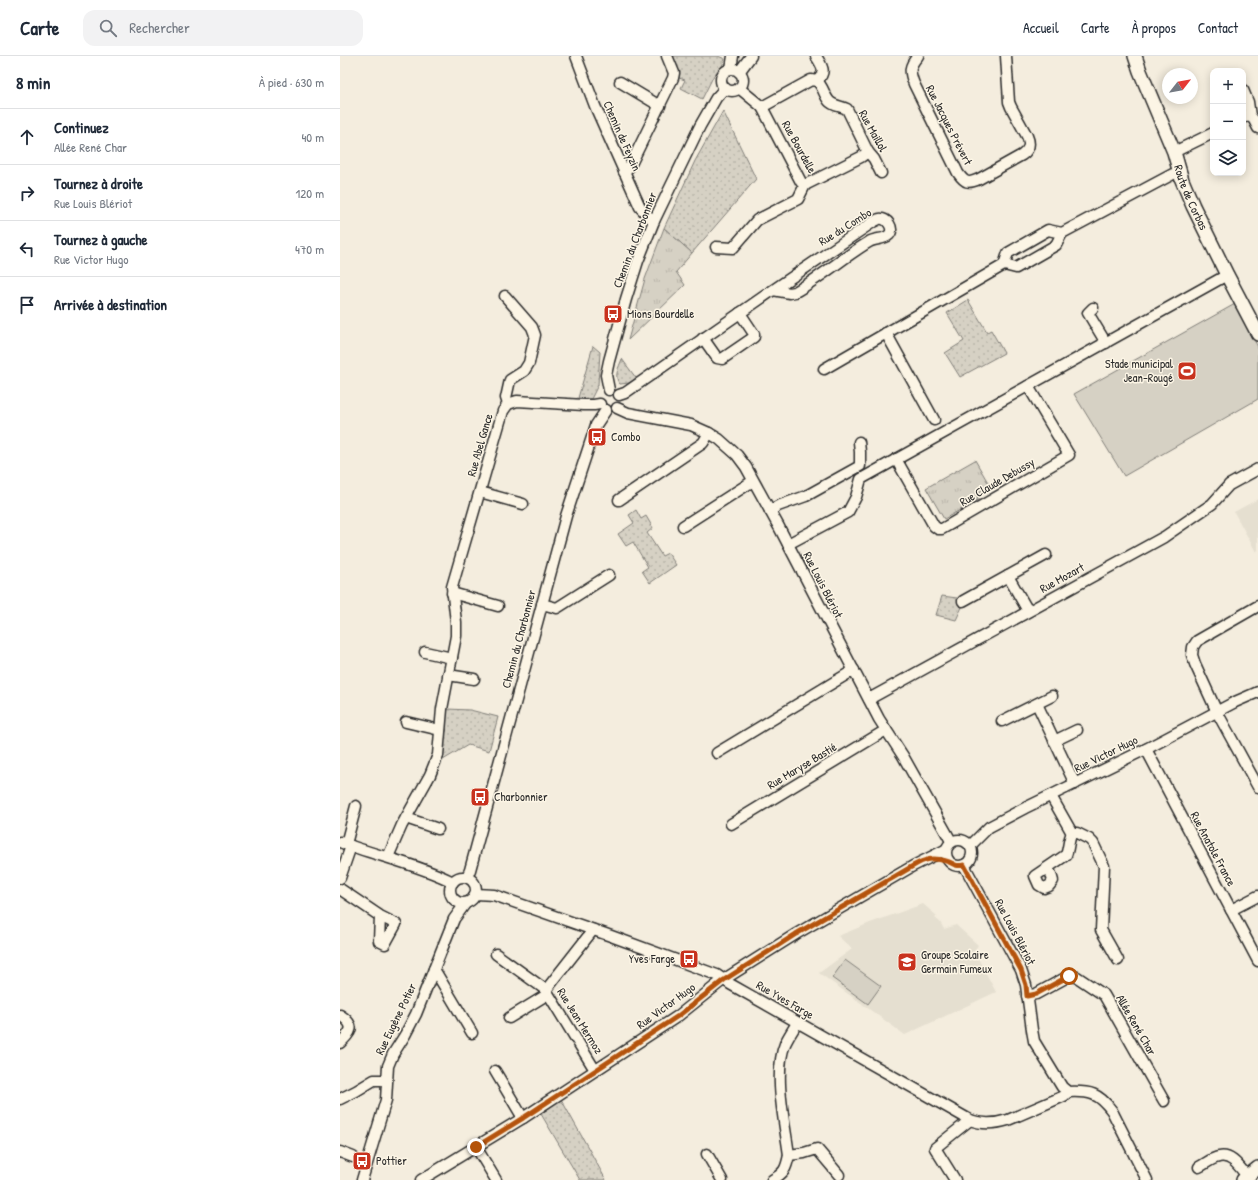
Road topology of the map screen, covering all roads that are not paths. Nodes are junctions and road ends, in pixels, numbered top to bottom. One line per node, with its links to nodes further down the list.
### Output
1 (576, 56): 23 (street, Chemin de Feyzin)
2 (667, 56): 15 (street)
3 (733, 56): 9 (street)
4 (751, 56): 9 (street)
5 (816, 56): 10 (street)
6 (918, 56): 7 (street, Rue Jacques Prévert)
7 (1006, 56)
8 (1135, 56): 21 (street, Route de Corbas)
9 (735, 70): 12 (street); 13 (street)
10 (817, 81): 16 (street); 20 (street, Rue Maillol)
11 (620, 82): 15 (street)
12 (725, 88): 13 (street); 26 (street, Chemin du Charbonnier)
13 (739, 88): 16 (street, Rue Bourdelle)
14 (1246, 97): 17 (street)
15 (660, 106): 23 (street)
16 (762, 107): 25 (street, Rue Bourdelle)
17 (1246, 117): 18 (street)
18 (1258, 128)
19 (1210, 134): 21 (street)
20 (868, 152): 24 (street, Rue Maillol); 25 (street, Rue Bourdelle)
21 (1174, 152): 22 (street, Route de Corbas)
22 (1180, 171): 27 (street); 30 (street, Route de Corbas)
23 (624, 172): 26 (street, Chemin de Feyzin)
24 (880, 173)
25 (806, 185): 28 (street)
26 (654, 221): 41 (street, Chemin du Charbonnier)
27 (1062, 233): 29 (street); 29 (street)
28 (716, 247)
29 (1004, 265): 35 (street)
30 (1227, 275): 36 (street, Route de Corbas); 38 (street)
31 (773, 290): 31 (street, Rue du Combo); 34 (street, Rue du Combo)
32 (505, 296): 43 (street)
33 (1093, 308): 38 (street)
34 (740, 313): 37 (street, Rue du Combo); 37 (street)
35 (886, 333): 39 (street); 46 (street)
36 (1258, 334)
37 (703, 338): 42 (street, Rue du Combo)
38 (1106, 343): 40 (street)
39 (824, 369)
40 (1028, 386): 49 (street); 49 (street, Rue Claude Debussy)
41 (609, 390): 42 (street); 44 (street)
42 (619, 396): 45 (street)
43 (508, 404): 44 (street, Rue Abel Gance); 52 (street, Rue Abel Gance)
44 (603, 407): 45 (street); 63 (street, Chemin du Charbonnier)
45 (617, 408): 47 (street, Rue Louis Blériot)
46 (934, 420)
47 (709, 433): 51 (street, Rue Louis Blériot); 53 (street)
48 (860, 442): 55 (street)
49 (896, 459): 57 (street)
50 (1258, 468): 66 (street, Rue Mozart)
51 (753, 481): 55 (street, Rue Louis Blériot); 56 (street)
52 (480, 492): 54 (street, Rue Abel Gance); 61 (street, Rue Abel Gance)
53 (619, 500)
54 (523, 504)
55 (770, 511): 57 (street, Rue Louis Blériot)
56 (682, 526)
57 (788, 544): 69 (street, Rue Louis Blériot)
58 (1046, 555): 60 (street)
59 (609, 575): 63 (street)
60 (1008, 576): 62 (street); 66 (street)
61 (452, 593): 64 (street); 68 (street, Rue Abel Gance)
62 (963, 601)
63 (542, 604): 102 (street, Chemin du Charbonnier)
64 (498, 606)
65 (1258, 606): 76 (street)
66 (1028, 611): 74 (street, Rue Mozart)
67 (425, 652): 68 (street)
68 (452, 658): 70 (street, Rue Abel Gance)
69 (854, 670): 74 (street, Rue Louis Blériot); 84 (street)
70 (448, 675): 71 (street); 79 (street, Rue Abel Gance)
71 (474, 679)
72 (1258, 692): 76 (street, Rue Victor Hugo)
73 (1052, 696): 75 (street)
74 (869, 699): 80 (street, Rue Louis Blériot)
75 (1037, 704): 77 (street); 82 (street)
76 (1217, 712): 83 (street, Rue Victor Hugo); 86 (street)
77 (1002, 721)
78 (406, 722): 79 (street)
79 (440, 730): 89 (street, Rue Abel Gance)
80 (886, 730): 90 (street, Rue Maryse Bastié); 93 (street, Rue Louis Blériot)
81 (1078, 730): 82 (street)
82 (1054, 740): 85 (street)
83 (1146, 749): 85 (street, Rue Victor Hugo); 110 (street, Rue Anatole France)
84 (717, 753)
85 (1075, 784): 87 (street, Rue Victor Hugo)
86 (1258, 787)
87 (1051, 796): 92 (street); 95 (street, Rue Victor Hugo)
88 (356, 806): 94 (street)
89 (406, 818): 91 (street); 97 (street, Rue Abel Gance)
90 (731, 824)
91 (438, 829)
92 (1072, 833): 101 (street); 115 (street)
93 (951, 841): 95 (street); 96 (street)
94 (346, 844): 97 (street); 103 (street)
95 (970, 846): 100 (street)
96 (946, 850): 98 (street, Rue Victor Hugo); 99 (street)
97 (388, 857): 104 (street)
98 (929, 858): 99 (street); 118 (street, Rue Victor Hugo)
99 (948, 861): 100 (street)
100 (964, 865): 120 (street, Rue Louis Blériot)
101 (1047, 868)
102 (466, 877): 104 (street); 106 (street)
103 (340, 878)
104 (453, 882): 108 (street)
105 (340, 890): 111 (street)
106 (476, 894): 109 (street); 113 (street, Rue Yves Farge)
107 (1258, 896): 110 (street)
108 (454, 899): 109 (street); 112 (street, Rue Eugène Potier)
109 (465, 904): 112 (street, Rue Eugène Potier)
110 (1231, 910): 116 (street, Rue Anatole France)
111 (380, 916)
112 (454, 919): 117 (street, Rue Eugène Potier)
113 (593, 930): 118 (street, Rue Yves Farge); 119 (street, Rue Jean Mermoz)
114 (496, 954): 119 (street)
115 (1118, 960)
116 (1258, 961)
117 (434, 969): 124 (street); 128 (street, Rue Eugène Potier)
118 (724, 980): 123 (street, Rue Yves Farge); 127 (street, Rue Victor Hugo)
119 (547, 992): 122 (street); 127 (street, Rue Jean Mermoz)
120 (1027, 996): 129 (street, Rue Louis Blériot); 131 (street, Allée René Char)
121 (340, 1015): 125 (street)
122 (509, 1018)
123 (797, 1022): 133 (street, Rue Yves Farge); 137 (street)
124 (472, 1033)
125 (340, 1043)
126 (495, 1070): 132 (street)
127 (595, 1070): 132 (street, Rue Victor Hugo)
128 (387, 1080): 130 (street); 143 (street, Rue Eugène Potier)
129 (1068, 1092): 133 (street, Rue Yves Farge); 149 (street)
130 (340, 1099)
131 (1164, 1101)
132 (523, 1118): 134 (street, Rue Victor Hugo)
133 (970, 1120): 148 (street)
134 (476, 1147): 144 (street, Rue Victor Hugo); 145 (street)
135 (340, 1152): 138 (street)
136 (707, 1154): 146 (street)
137 (789, 1155): 141 (street); 147 (street)
138 (353, 1157)
139 (1199, 1167): 142 (street)
140 (1258, 1168): 142 (street)
141 (839, 1175)
142 (1245, 1178)
143 (362, 1180)
144 (421, 1180)
145 (496, 1180)
146 (722, 1180)
147 (772, 1180)
148 (955, 1180)
149 (1147, 1180)

